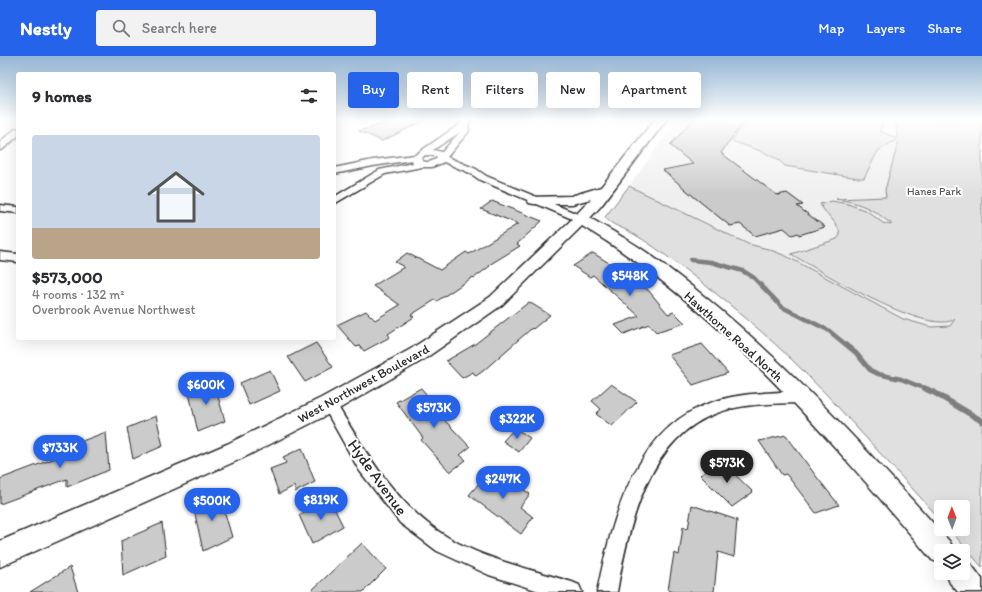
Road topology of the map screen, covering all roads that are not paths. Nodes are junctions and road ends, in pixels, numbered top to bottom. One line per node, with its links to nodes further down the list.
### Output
1 (434, 144): 5 (street)
2 (454, 144): 4 (street)
3 (642, 144): 10 (main road, West Northwest Boulevard)
4 (442, 157): 5 (street); 5 (street, Hawthorne Road North); 8 (street, Hawthorne Road North)
5 (424, 160): 6 (street); 8 (street, Hawthorne Road North); 9 (street)
6 (349, 167): 7 (street); 9 (street)
7 (336, 170)
8 (483, 178): 12 (street, Hawthorne Road North)
9 (366, 182): 11 (street)
10 (606, 190): 12 (main road); 15 (main road, West Northwest Boulevard)
11 (336, 200)
12 (534, 200): 15 (street, Hawthorne Road North)
13 (0, 208): 14 (street)
14 (16, 210)
15 (581, 219): 18 (main road, Hawthorne Road North); 19 (main road, West Northwest Boulevard)
16 (0, 256): 17 (street)
17 (16, 258)
18 (801, 397): 20 (main road, Hawthorne Road North); 24 (street)
19 (329, 404): 21 (main road, West Northwest Boulevard); 23 (street, Hyde Avenue)
20 (935, 544)
21 (0, 554)
22 (966, 580): 25 (main road)
23 (572, 592)
24 (607, 592)
25 (975, 592)

